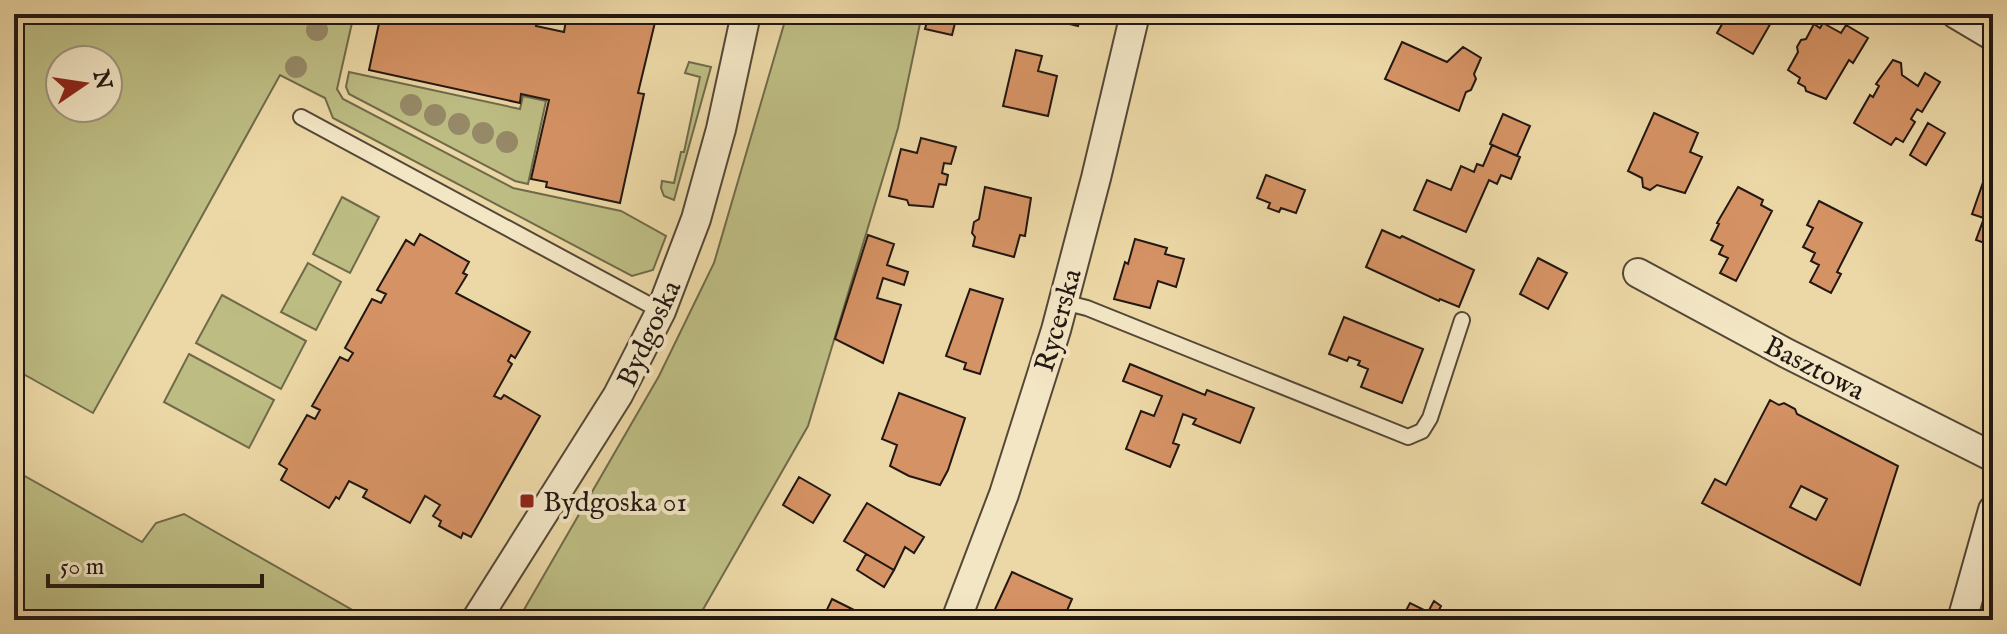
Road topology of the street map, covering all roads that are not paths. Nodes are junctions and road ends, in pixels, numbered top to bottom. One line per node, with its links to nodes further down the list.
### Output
1 (746, 14): 8 (street, Bydgoska)
2 (1135, 14): 7 (street, Rycerska)
3 (1956, 14): 4 (street)
4 (1993, 36)
5 (301, 117): 8 (lane)
6 (1638, 273): 10 (street, Basztowa)
7 (1063, 302): 9 (lane); 12 (street, Rycerska)
8 (661, 311): 13 (street, Bydgoska)
9 (1462, 320)
10 (1993, 457)
11 (1993, 510): 14 (street)
12 (962, 618)
13 (476, 620)
14 (1962, 620)

